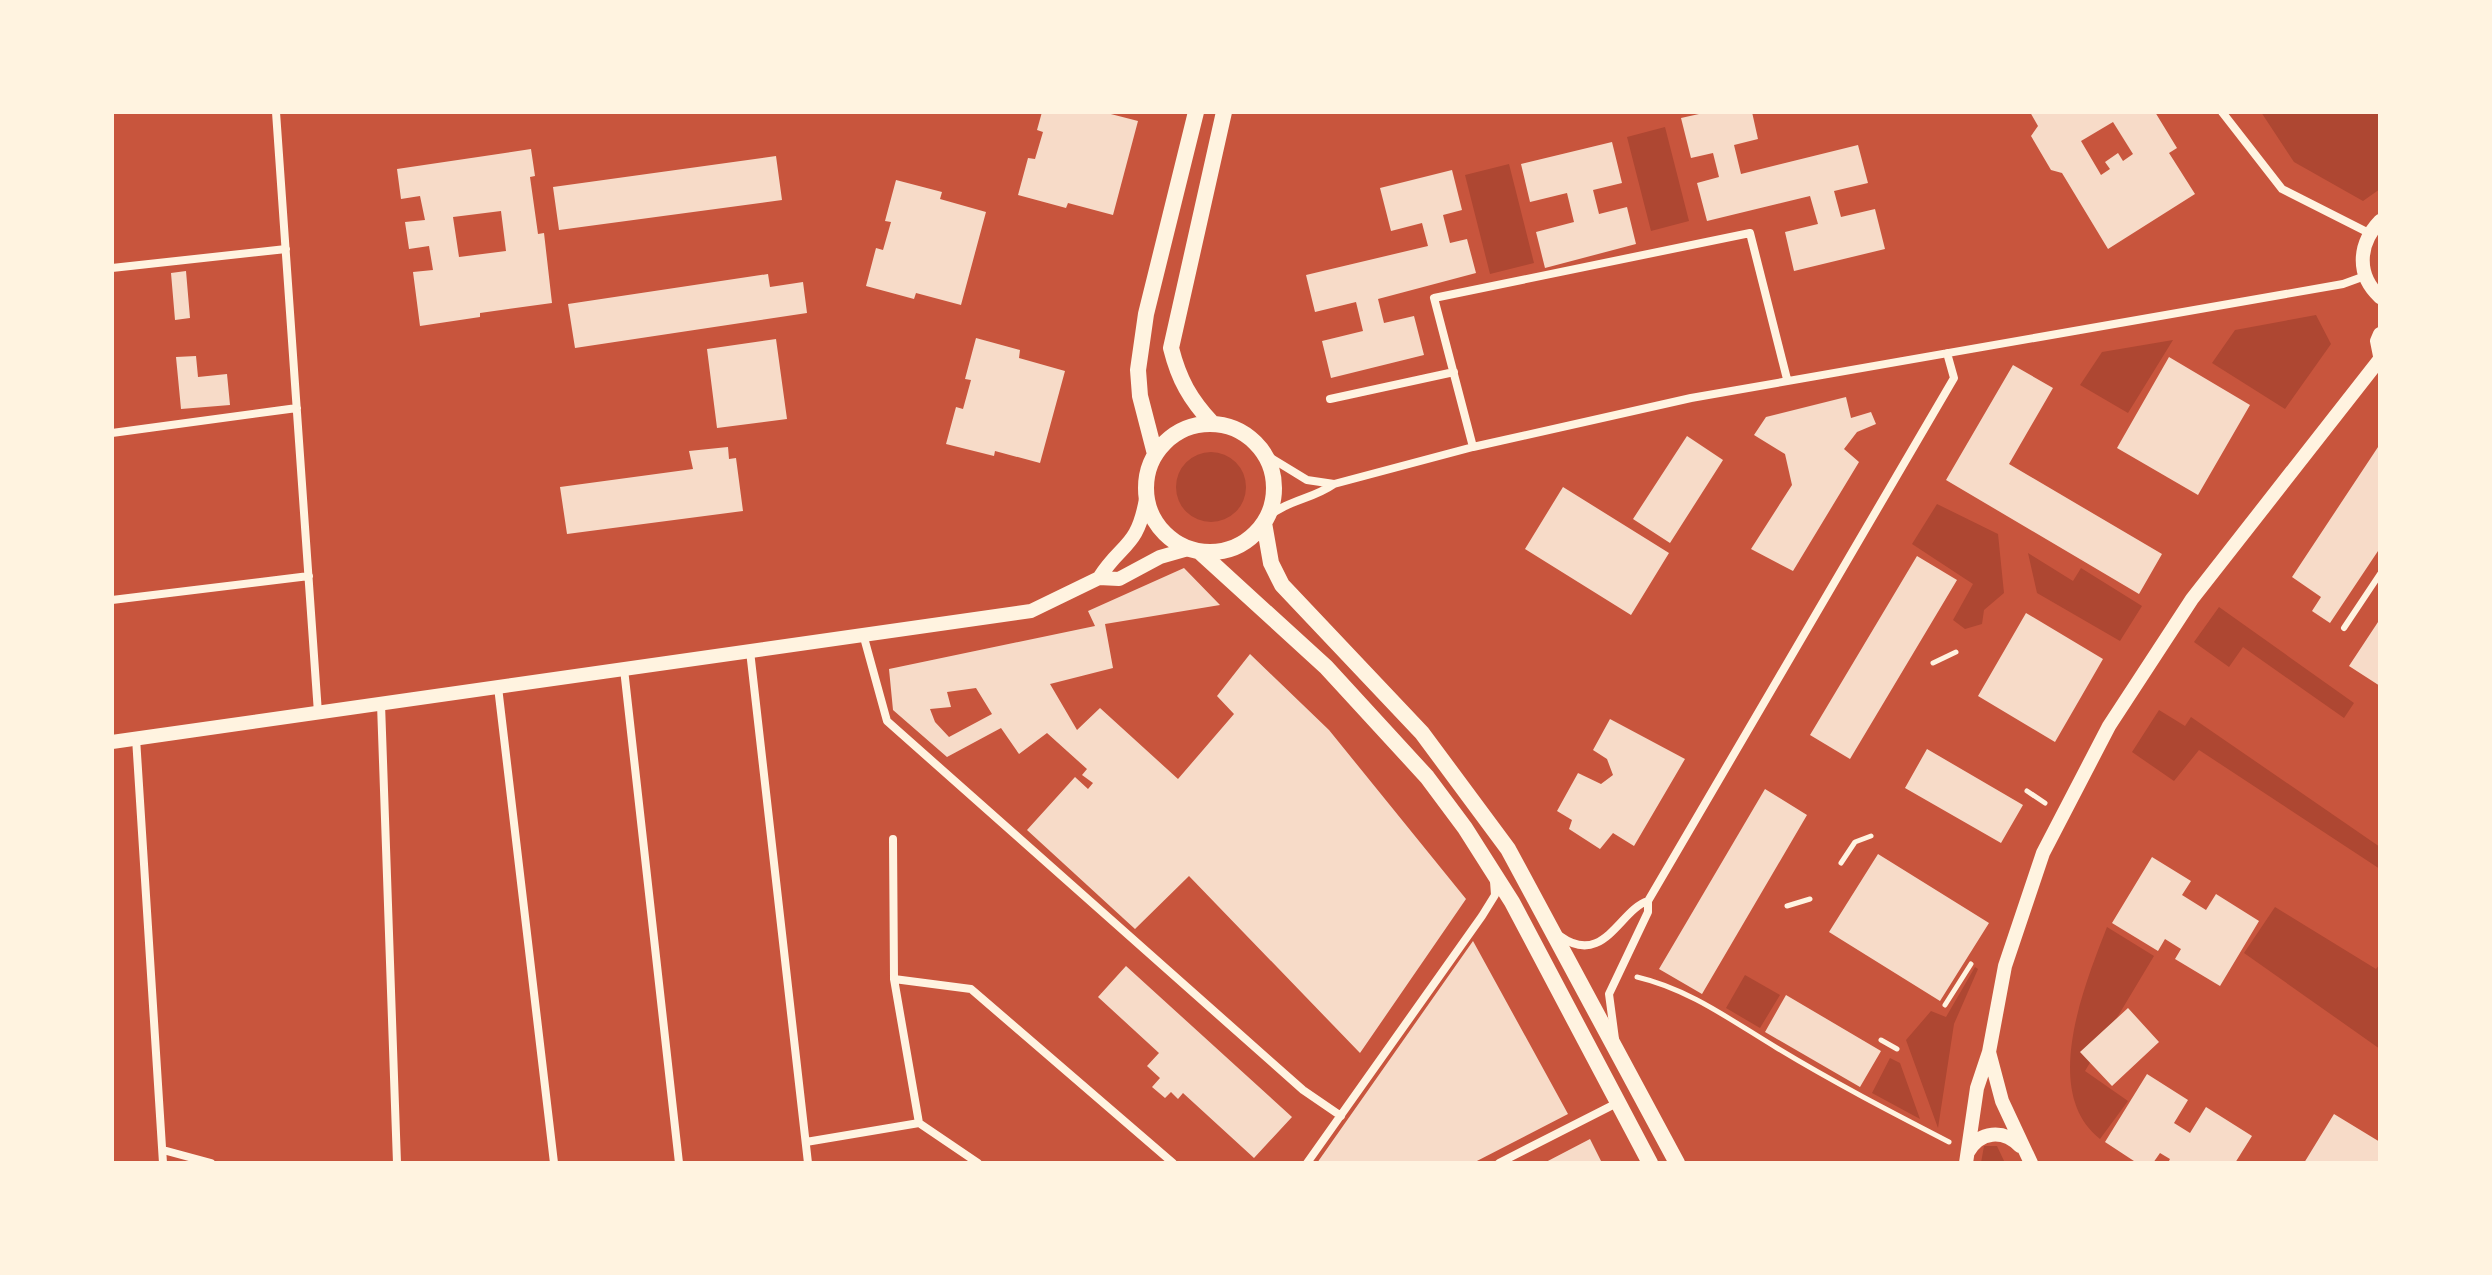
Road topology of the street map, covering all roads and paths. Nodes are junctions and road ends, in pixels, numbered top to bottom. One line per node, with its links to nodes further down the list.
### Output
1 (276, 112): 7 (street)
2 (1196, 112): 21 (main road)
3 (1224, 112): 18 (main road)
4 (2222, 112): 6 (street)
5 (2380, 221): 6 (street)
6 (2369, 233): 9 (street)
7 (286, 249): 8 (street); 17 (street)
8 (112, 268)
9 (2365, 276): 10 (street); 12 (street)
10 (2380, 297)
11 (2380, 334): 13 (street)
12 (1947, 353): 15 (street); 49 (street)
13 (2380, 358): 59 (street)
14 (1454, 372): 15 (street); 16 (street); 20 (street)
15 (1787, 379): 20 (street)
16 (1330, 399)
17 (297, 408): 19 (street); 28 (street)
18 (1212, 423): 21 (main road); 22 (main road)
19 (112, 433)
20 (1473, 447): 23 (street)
21 (1155, 454): 24 (main road)
22 (1266, 455): 23 (street); 25 (main road)
23 (1334, 484): 25 (street)
24 (1146, 499): 26 (main road); 29 (street)
25 (1266, 520): 26 (main road); 51 (main road)
26 (1194, 550): 29 (street); 47 (main road)
27 (2380, 574): 31 (lane)
28 (309, 576): 30 (street); 39 (street)
29 (1099, 578): 32 (street)
30 (112, 600)
31 (2344, 628)
32 (863, 634): 33 (street); 61 (street)
33 (750, 651): 36 (street); 63 (street)
34 (1956, 652): 35 (path)
35 (1933, 663)
36 (624, 669): 37 (street); 71 (street)
37 (498, 687): 38 (street); 70 (street)
38 (381, 704): 39 (street); 69 (street)
39 (318, 713): 40 (street)
40 (136, 738): 41 (street); 65 (street)
41 (112, 742)
42 (2027, 791): 43 (path)
43 (2045, 803)
44 (1871, 836): 46 (path)
45 (893, 839): 54 (street)
46 (1841, 863)
47 (1494, 872): 60 (main road); 61 (street)
48 (1810, 899): 50 (path)
49 (1648, 901): 51 (street); 53 (street)
50 (1787, 906)
51 (1555, 931): 57 (main road)
52 (1971, 964): 55 (path)
53 (1616, 972): 57 (street); 66 (path)
54 (894, 979): 62 (street); 74 (street)
55 (1945, 1005)
56 (1881, 1040): 58 (path)
57 (1617, 1047): 78 (main road)
58 (1897, 1049)
59 (1989, 1052): 64 (street); 66 (street)
60 (1618, 1102): 76 (street); 77 (main road)
61 (1341, 1116): 75 (street)
62 (919, 1123): 63 (street); 73 (street)
63 (806, 1142): 72 (street)
64 (2020, 1146): 66 (street); 79 (street)
65 (163, 1150): 67 (street); 68 (street)
66 (1967, 1157)
67 (163, 1163)
68 (211, 1163)
69 (397, 1163)
70 (554, 1163)
71 (679, 1163)
72 (808, 1163)
73 (978, 1163)
74 (1173, 1163)
75 (1307, 1163)
76 (1499, 1163)
77 (1650, 1163)
78 (1677, 1163)
79 (2031, 1163)

